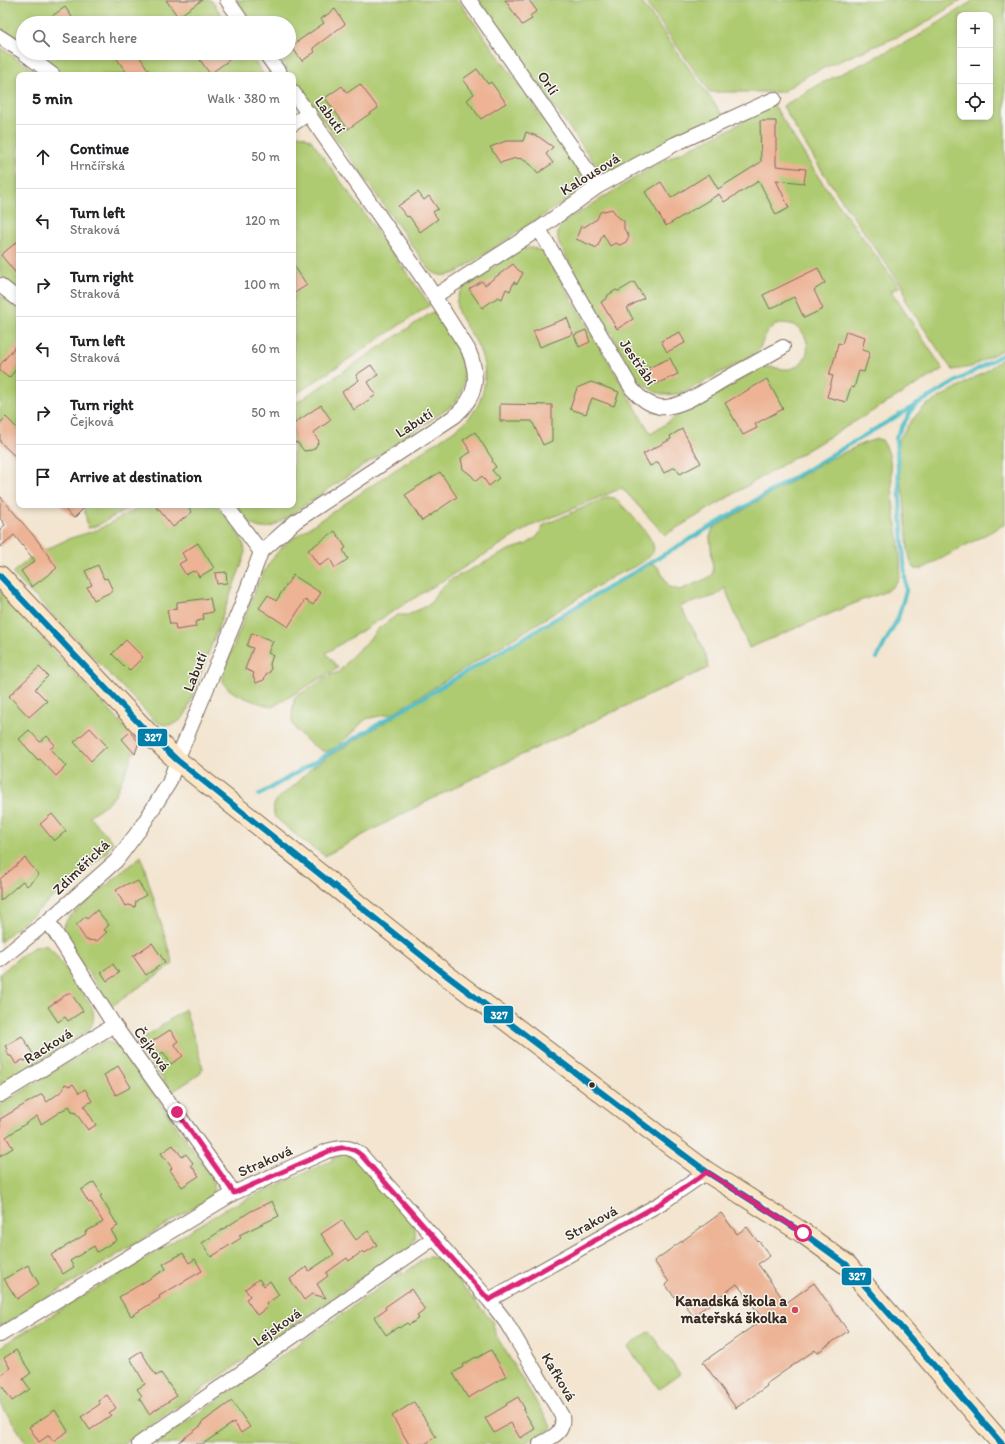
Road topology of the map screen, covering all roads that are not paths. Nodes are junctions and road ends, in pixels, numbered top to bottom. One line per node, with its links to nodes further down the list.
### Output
1 (227, 0): 3 (street)
2 (469, 0): 14 (street, Orlí)
3 (238, 16)
4 (0, 37): 5 (street)
5 (16, 48)
6 (33, 60): 8 (street)
7 (270, 60): 9 (street)
8 (49, 72)
9 (279, 72)
10 (296, 96): 12 (street, Labutí)
11 (774, 99): 14 (street, Kalousová)
12 (309, 113): 13 (street); 17 (street, Labutí)
13 (296, 122)
14 (597, 187): 15 (street, Kalousová)
15 (539, 229): 17 (street, Kalousová); 19 (street, Jestřábí)
16 (0, 285): 18 (street)
17 (434, 296): 21 (street, Labutí)
18 (16, 298)
19 (783, 347)
20 (228, 508): 21 (street)
21 (261, 552): 23 (street, Labutí)
22 (0, 576): 23 (street)
23 (177, 760): 24 (street, Zdiměřická); 28 (street)
24 (48, 921): 25 (street, Zdiměřická); 26 (street, Čejková)
25 (0, 960)
26 (114, 1025): 27 (street, Racková); 29 (street, Čejková)
27 (0, 1095)
28 (707, 1172): 31 (street, Straková); 36 (street)
29 (234, 1193): 30 (street, Straková); 33 (street, Straková)
30 (434, 1238): 31 (street, Straková); 34 (street, Lejsková)
31 (489, 1300): 32 (street, Straková)
32 (506, 1322): 35 (street, Kafková)
33 (0, 1335)
34 (139, 1444)
35 (540, 1444)
36 (1002, 1444)

